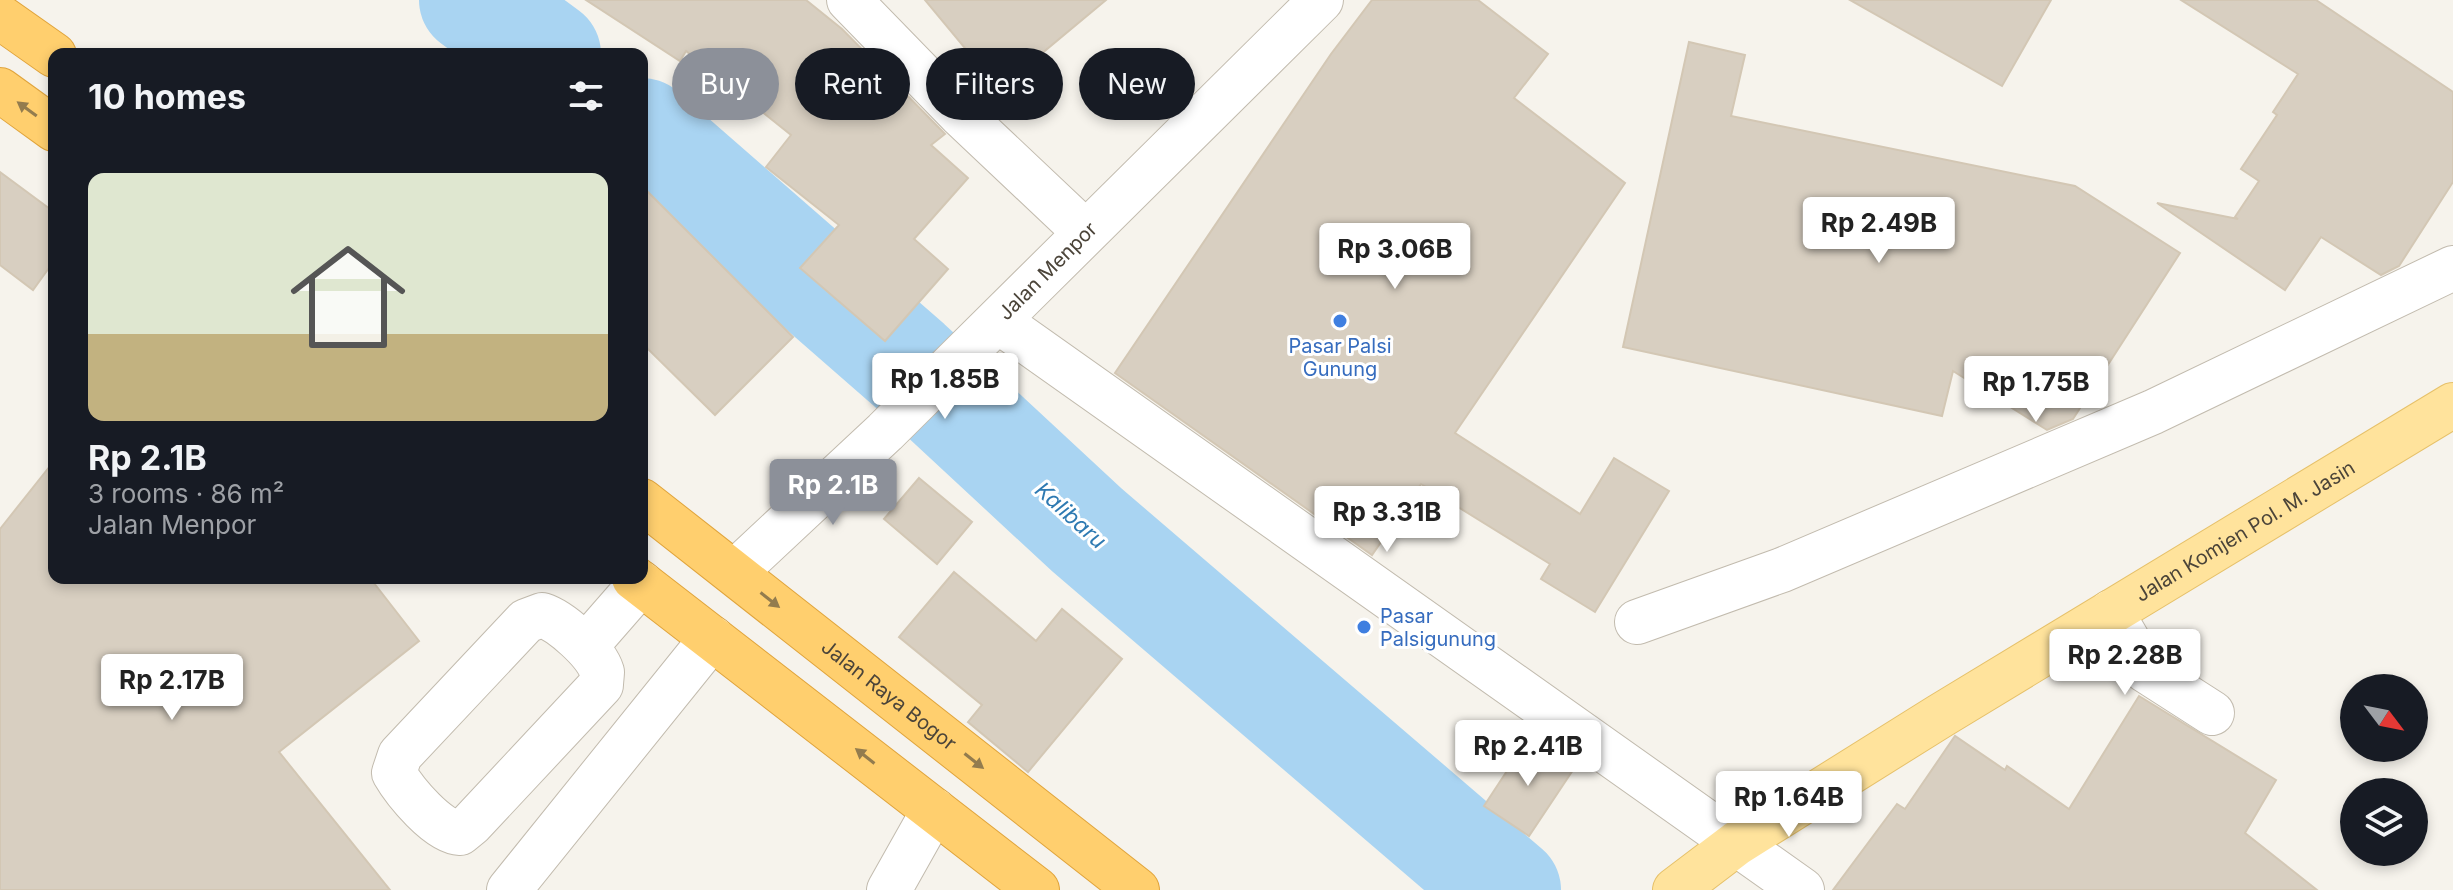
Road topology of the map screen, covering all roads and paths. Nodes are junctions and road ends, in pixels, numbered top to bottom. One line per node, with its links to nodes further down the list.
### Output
1 (849, 0): 7 (street)
2 (1321, 0): 7 (street, Jalan Menpor)
3 (0, 17): 4 (highway)
4 (48, 51)
5 (0, 90): 6 (highway, one-way to 5)
6 (48, 125)
7 (1085, 232): 9 (street, Jalan Menpor)
8 (2453, 268): 16 (street)
9 (998, 321): 12 (street, Jalan Menpor); 21 (street)
10 (2450, 410): 15 (main road, Jalan Komjen Pol. M. Jasin)
11 (648, 506): 12 (highway, Jalan Raya Bogor)
12 (735, 572): 25 (highway, Jalan Raya Bogor, one-way to 25)
13 (634, 584): 18 (street)
14 (642, 584): 17 (highway)
15 (2111, 612): 19 (street); 21 (main road, Jalan Komjen Pol. M. Jasin)
16 (1637, 622)
17 (712, 638): 20 (highway, one-way to 17); 22 (street)
18 (586, 646): 18 (street)
19 (2212, 713)
20 (934, 810): 23 (street); 24 (highway)
21 (1737, 843): 26 (main road, Jalan Komjen Pol. M. Jasin); 27 (street)
22 (509, 890)
23 (889, 890)
24 (1037, 890)
25 (1137, 890)
26 (1675, 890)
27 (1802, 890)

